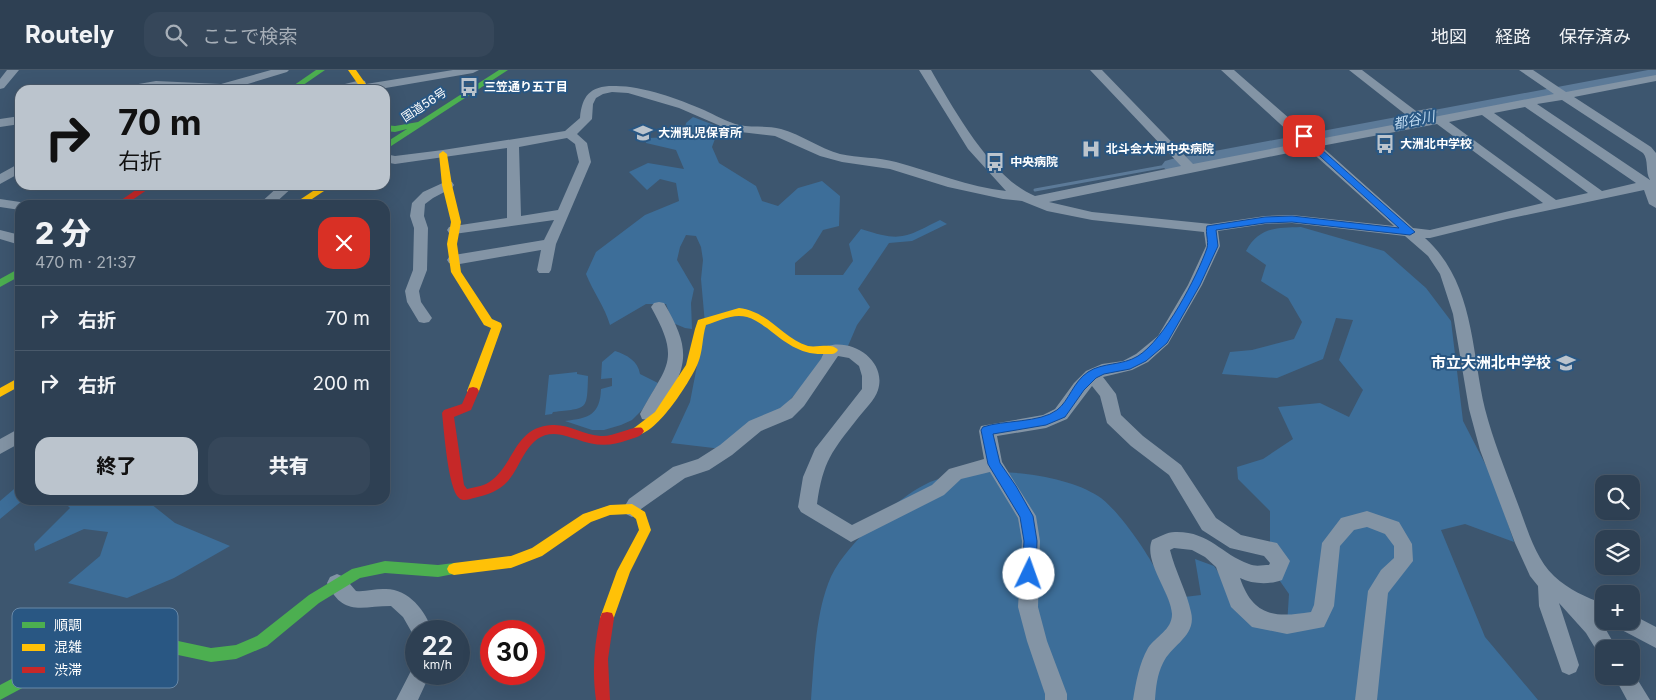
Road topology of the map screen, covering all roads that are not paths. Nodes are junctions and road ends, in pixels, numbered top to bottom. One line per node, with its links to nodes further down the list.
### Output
1 (15, 70): 19 (street)
2 (283, 70): 15 (street)
3 (321, 70): 16 (main road)
4 (352, 70): 17 (main road)
5 (473, 70): 18 (street)
6 (504, 70): 27 (main road, 国道56号)
7 (925, 70): 44 (street)
8 (1096, 70): 35 (street)
9 (1227, 70): 30 (street)
10 (1355, 70): 23 (street)
11 (1525, 70): 20 (street)
12 (1656, 78): 20 (street)
13 (150, 85): 14 (street)
14 (170, 85)
15 (239, 85)
16 (298, 85)
17 (363, 85)
18 (377, 85)
19 (0, 86)
20 (1558, 92): 21 (street); 23 (street); 38 (street)
21 (1527, 103): 22 (street); 38 (street)
22 (1484, 112): 24 (street); 43 (street)
23 (1419, 119): 24 (street); 30 (street)
24 (1439, 120): 51 (street)
25 (15, 121): 26 (street)
26 (0, 123)
27 (420, 124): 28 (main road); 31 (main road, 国道56号)
28 (390, 128)
29 (569, 134): 32 (street); 44 (street); 52 (street)
30 (1308, 141): 35 (street); 56 (street)
31 (390, 144)
32 (513, 144): 33 (street); 53 (street)
33 (443, 154): 34 (street); 39 (main road)
34 (390, 159)
35 (1186, 164): 44 (street)
36 (15, 170): 37 (street)
37 (0, 180)
38 (1654, 183): 43 (street); 49 (street)
39 (447, 185): 55 (main road); 65 (street)
40 (141, 190): 45 (main road)
41 (282, 190): 46 (street)
42 (320, 190): 47 (main road)
43 (1599, 195): 51 (street)
44 (1028, 199): 54 (street)
45 (126, 200)
46 (270, 200)
47 (306, 200)
48 (0, 203): 50 (street)
49 (1656, 204)
50 (15, 205)
51 (1554, 205): 56 (street)
52 (563, 214): 53 (street); 59 (street)
53 (514, 221): 55 (street)
54 (1211, 228): 56 (street); 67 (street)
55 (454, 230): 60 (main road)
56 (1410, 232): 77 (street)
57 (0, 234): 58 (street)
58 (15, 238)
59 (549, 244): 60 (street); 61 (street)
60 (454, 260): 71 (main road)
61 (544, 270)
62 (15, 274): 63 (main road)
63 (0, 284)
64 (659, 306): 71 (street)
65 (424, 318)
66 (833, 350): 71 (main road); 73 (street); 74 (street)
67 (1092, 375): 73 (street); 75 (street)
68 (15, 385): 69 (main road)
69 (0, 393)
70 (15, 438): 72 (street)
71 (607, 441)
72 (0, 447)
73 (994, 464): 92 (street)
74 (632, 509): 76 (main road); 91 (main road)
75 (1224, 562): 93 (street); 94 (street)
76 (337, 583): 80 (street); 84 (main road)
77 (1548, 583): 78 (street); 85 (street)
78 (1572, 601): 79 (street); 83 (street)
79 (1595, 609)
80 (416, 620)
81 (1640, 629): 82 (street)
82 (1656, 638)
83 (1602, 640)
84 (178, 648)
85 (1569, 665)
86 (414, 685): 90 (street)
87 (1630, 685): 95 (street)
88 (12, 686): 89 (main road)
89 (0, 693)
90 (407, 700)
91 (603, 700)
92 (1056, 700)
93 (1144, 700)
94 (1366, 700)
95 (1639, 700)

